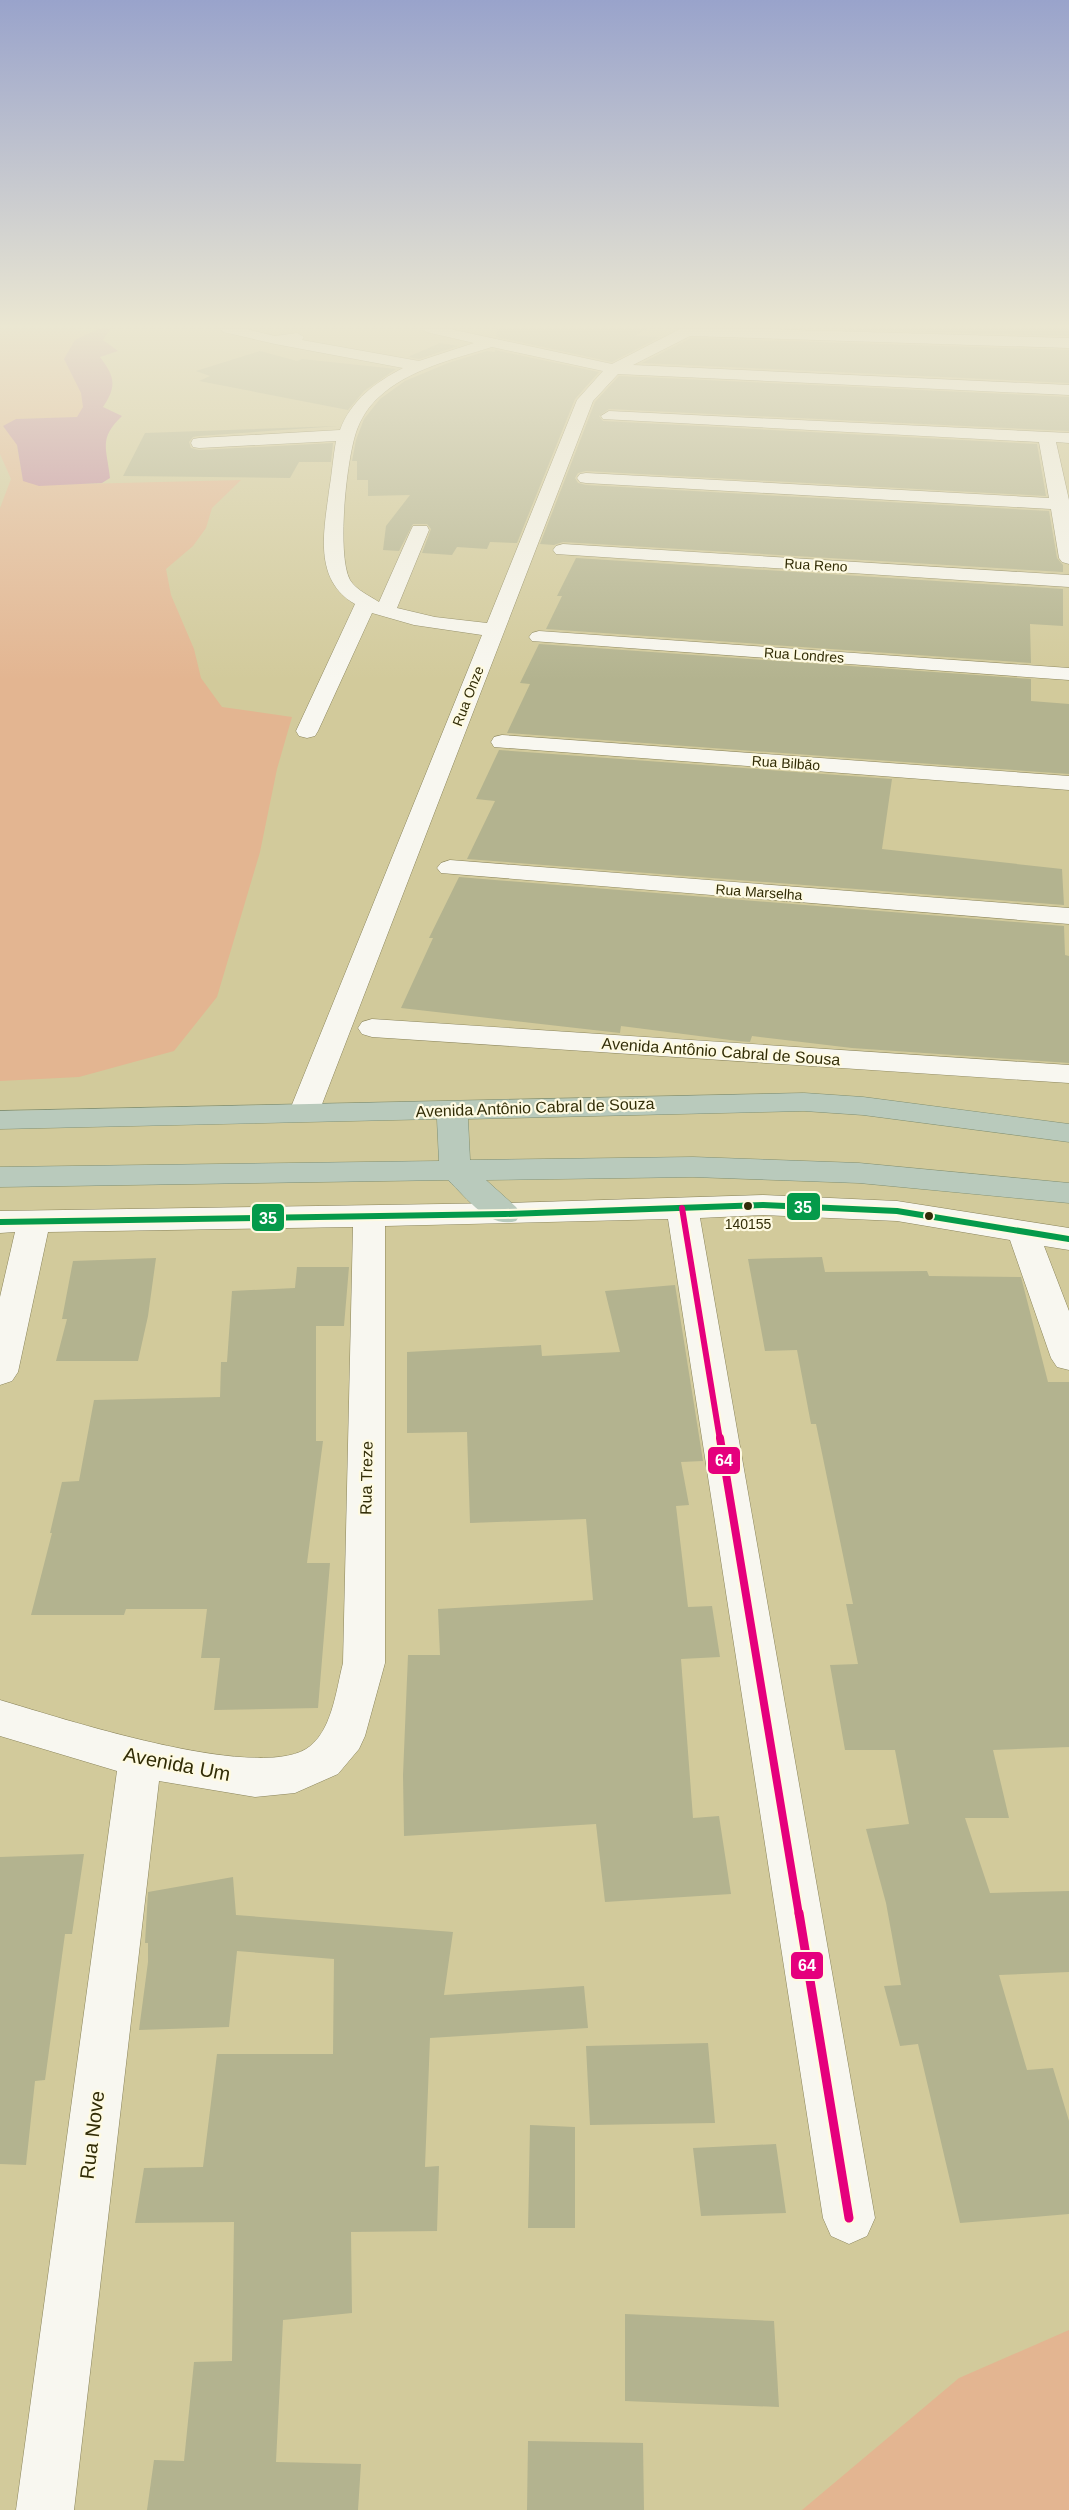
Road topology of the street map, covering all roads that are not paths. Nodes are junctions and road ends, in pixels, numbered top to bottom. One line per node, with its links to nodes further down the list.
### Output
1 (346, 446): 10 (street)
2 (567, 446): 12 (street, Rua Onze)
3 (1049, 446): 5 (street)
4 (586, 478): 5 (street)
5 (1064, 505): 8 (street)
6 (420, 530): 11 (street)
7 (563, 550): 9 (street, Rua Reno)
8 (1069, 558)
9 (1069, 581)
10 (366, 603): 11 (street); 15 (street)
11 (386, 610): 12 (street)
12 (494, 630): 23 (street, Rua Onze)
13 (539, 636): 14 (street, Rua Londres)
14 (1069, 674)
15 (307, 731)
16 (502, 742): 17 (street, Rua Bilbão)
17 (1069, 783)
18 (450, 868): 19 (street, Rua Marselha)
19 (1069, 916)
20 (372, 1028): 21 (street, Avenida Antônio Cabral de Sousa)
21 (1069, 1074)
22 (452, 1110): 23 (highway, Avenida Antônio Cabral de Souza); 25 (highway, Avenida Antônio Cabral de Souza); 26 (highway)
23 (304, 1112): 24 (highway, Avenida Antônio Cabral de Souza)
24 (0, 1120)
25 (1069, 1133)
26 (455, 1170): 27 (highway); 28 (highway); 30 (highway)
27 (0, 1177)
28 (1069, 1193)
29 (682, 1208): 30 (street); 34 (street); 41 (street)
30 (505, 1214): 31 (street)
31 (369, 1217): 32 (street); 39 (street, Rua Treze)
32 (34, 1221): 33 (street); 37 (street)
33 (0, 1222)
34 (1023, 1232): 35 (street); 36 (street)
35 (1069, 1239)
36 (1069, 1358)
37 (0, 1371)
38 (0, 1718): 40 (street, Avenida Um)
39 (344, 1736): 40 (street, Avenida Um)
40 (140, 1760): 42 (street, Rua Nove)
41 (849, 2218)
42 (45, 2510)

